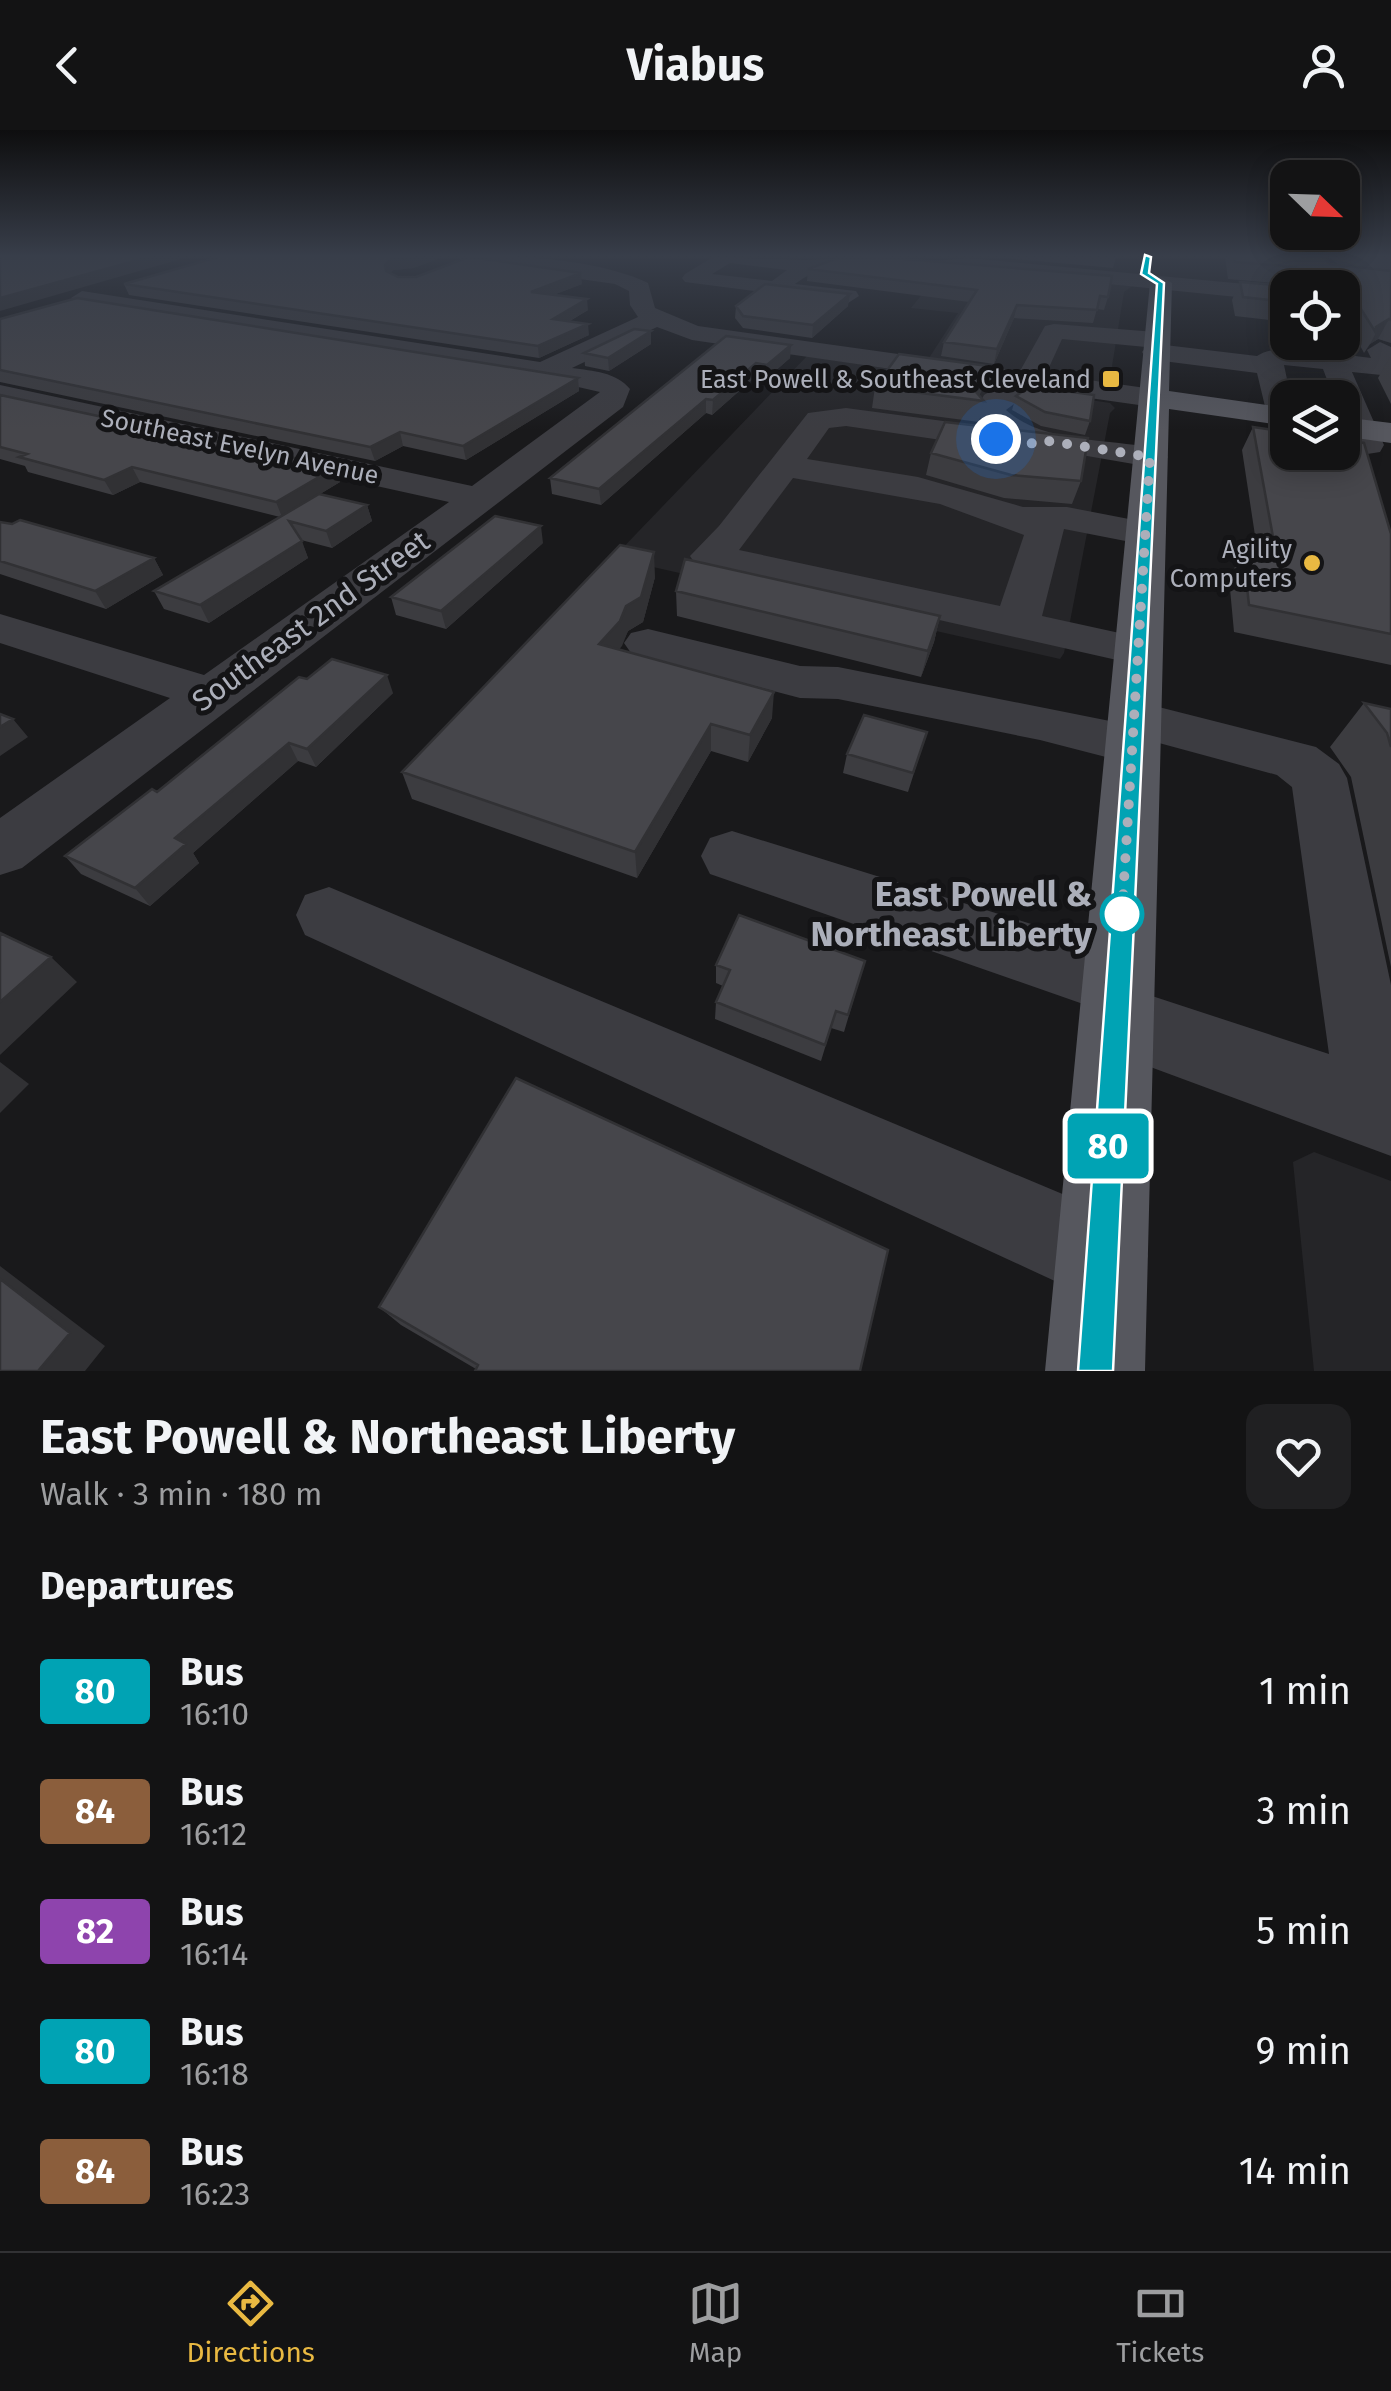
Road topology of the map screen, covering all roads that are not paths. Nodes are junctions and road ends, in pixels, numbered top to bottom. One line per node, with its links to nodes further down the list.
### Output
1 (172, 315): 12 (street)
2 (650, 315): 6 (street)
3 (1054, 315): 7 (street)
4 (1073, 315): 8 (street)
5 (1158, 315): 8 (main road)
6 (654, 319): 10 (street); 12 (street)
7 (1053, 321)
8 (1159, 348): 13 (street); 13 (street); 18 (main road); 19 (street); 21 (main road)
9 (1380, 350): 11 (street)
10 (855, 357): 13 (street); 17 (street)
11 (1334, 362): 14 (street); 15 (street)
12 (542, 371): 23 (street, Southeast 2nd Street)
13 (1029, 380): 20 (street)
14 (1273, 380)
15 (1340, 380)
16 (0, 394): 23 (street, Southeast Evelyn Avenue)
17 (824, 398)
18 (1270, 404)
19 (1270, 404)
20 (1048, 441): 21 (street); 22 (street)
21 (1150, 457): 25 (main road)
22 (785, 466): 24 (street); 26 (street)
23 (480, 498): 30 (street, Southeast 2nd Street)
24 (1030, 534): 25 (street); 26 (street)
25 (1144, 551): 29 (main road)
26 (1017, 624): 29 (street)
27 (0, 628): 30 (street)
28 (648, 643): 31 (street)
29 (1138, 652): 31 (main road)
30 (211, 694): 32 (street, Southeast 2nd Street)
31 (1134, 732): 35 (main road); 36 (street)
32 (0, 851)
33 (732, 856): 35 (street)
34 (329, 915): 37 (street)
35 (1117, 1002): 36 (street); 37 (main road)
36 (1384, 1113)
37 (1102, 1256): 38 (main road)
38 (1096, 1371)

